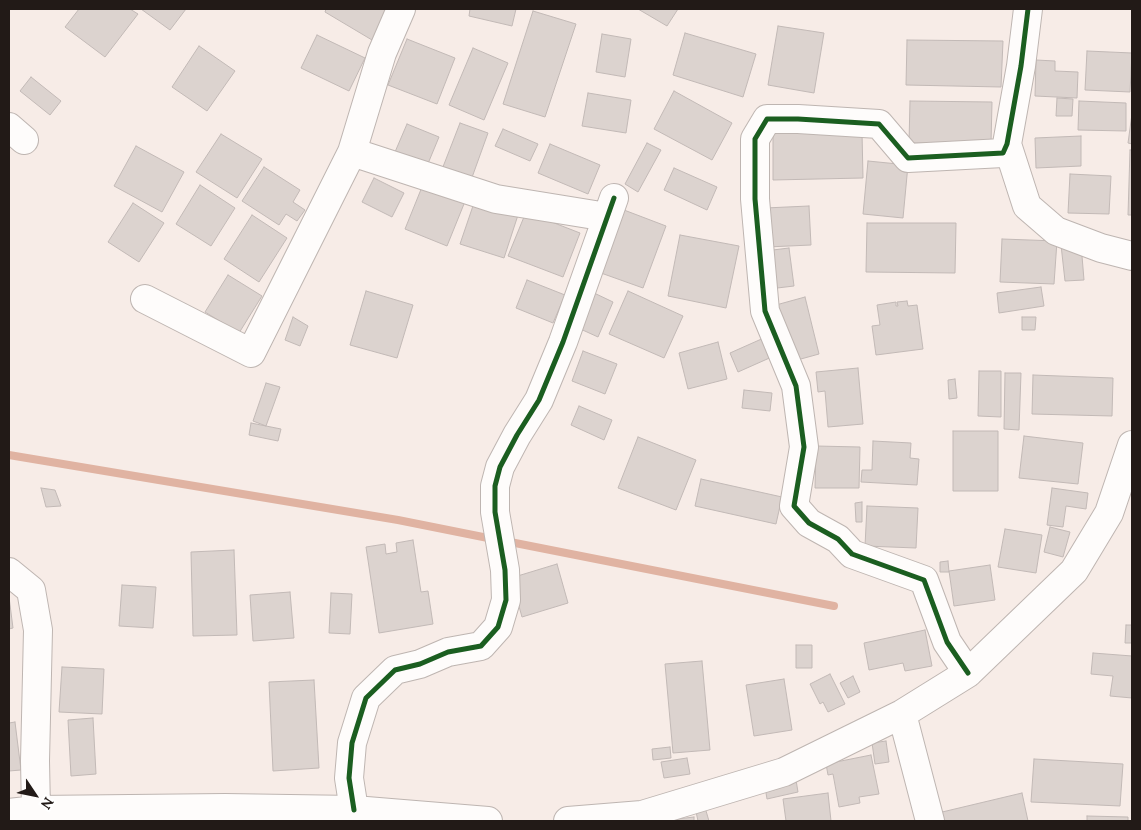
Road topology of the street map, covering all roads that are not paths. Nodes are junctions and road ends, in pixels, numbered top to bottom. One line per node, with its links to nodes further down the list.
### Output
1 (400, 9): 4 (street)
2 (1028, 9): 3 (street)
3 (1007, 144): 5 (street); 9 (street)
4 (352, 152): 6 (street); 12 (street)
5 (1132, 256)
6 (144, 299)
7 (1132, 445): 9 (street)
8 (9, 572): 11 (street)
9 (968, 673): 10 (street)
10 (902, 714): 16 (street); 17 (street)
11 (36, 810): 13 (street); 14 (street)
12 (354, 810): 14 (street); 15 (street)
13 (9, 813)
14 (225, 815)
15 (488, 821)
16 (568, 821)
17 (930, 821)

